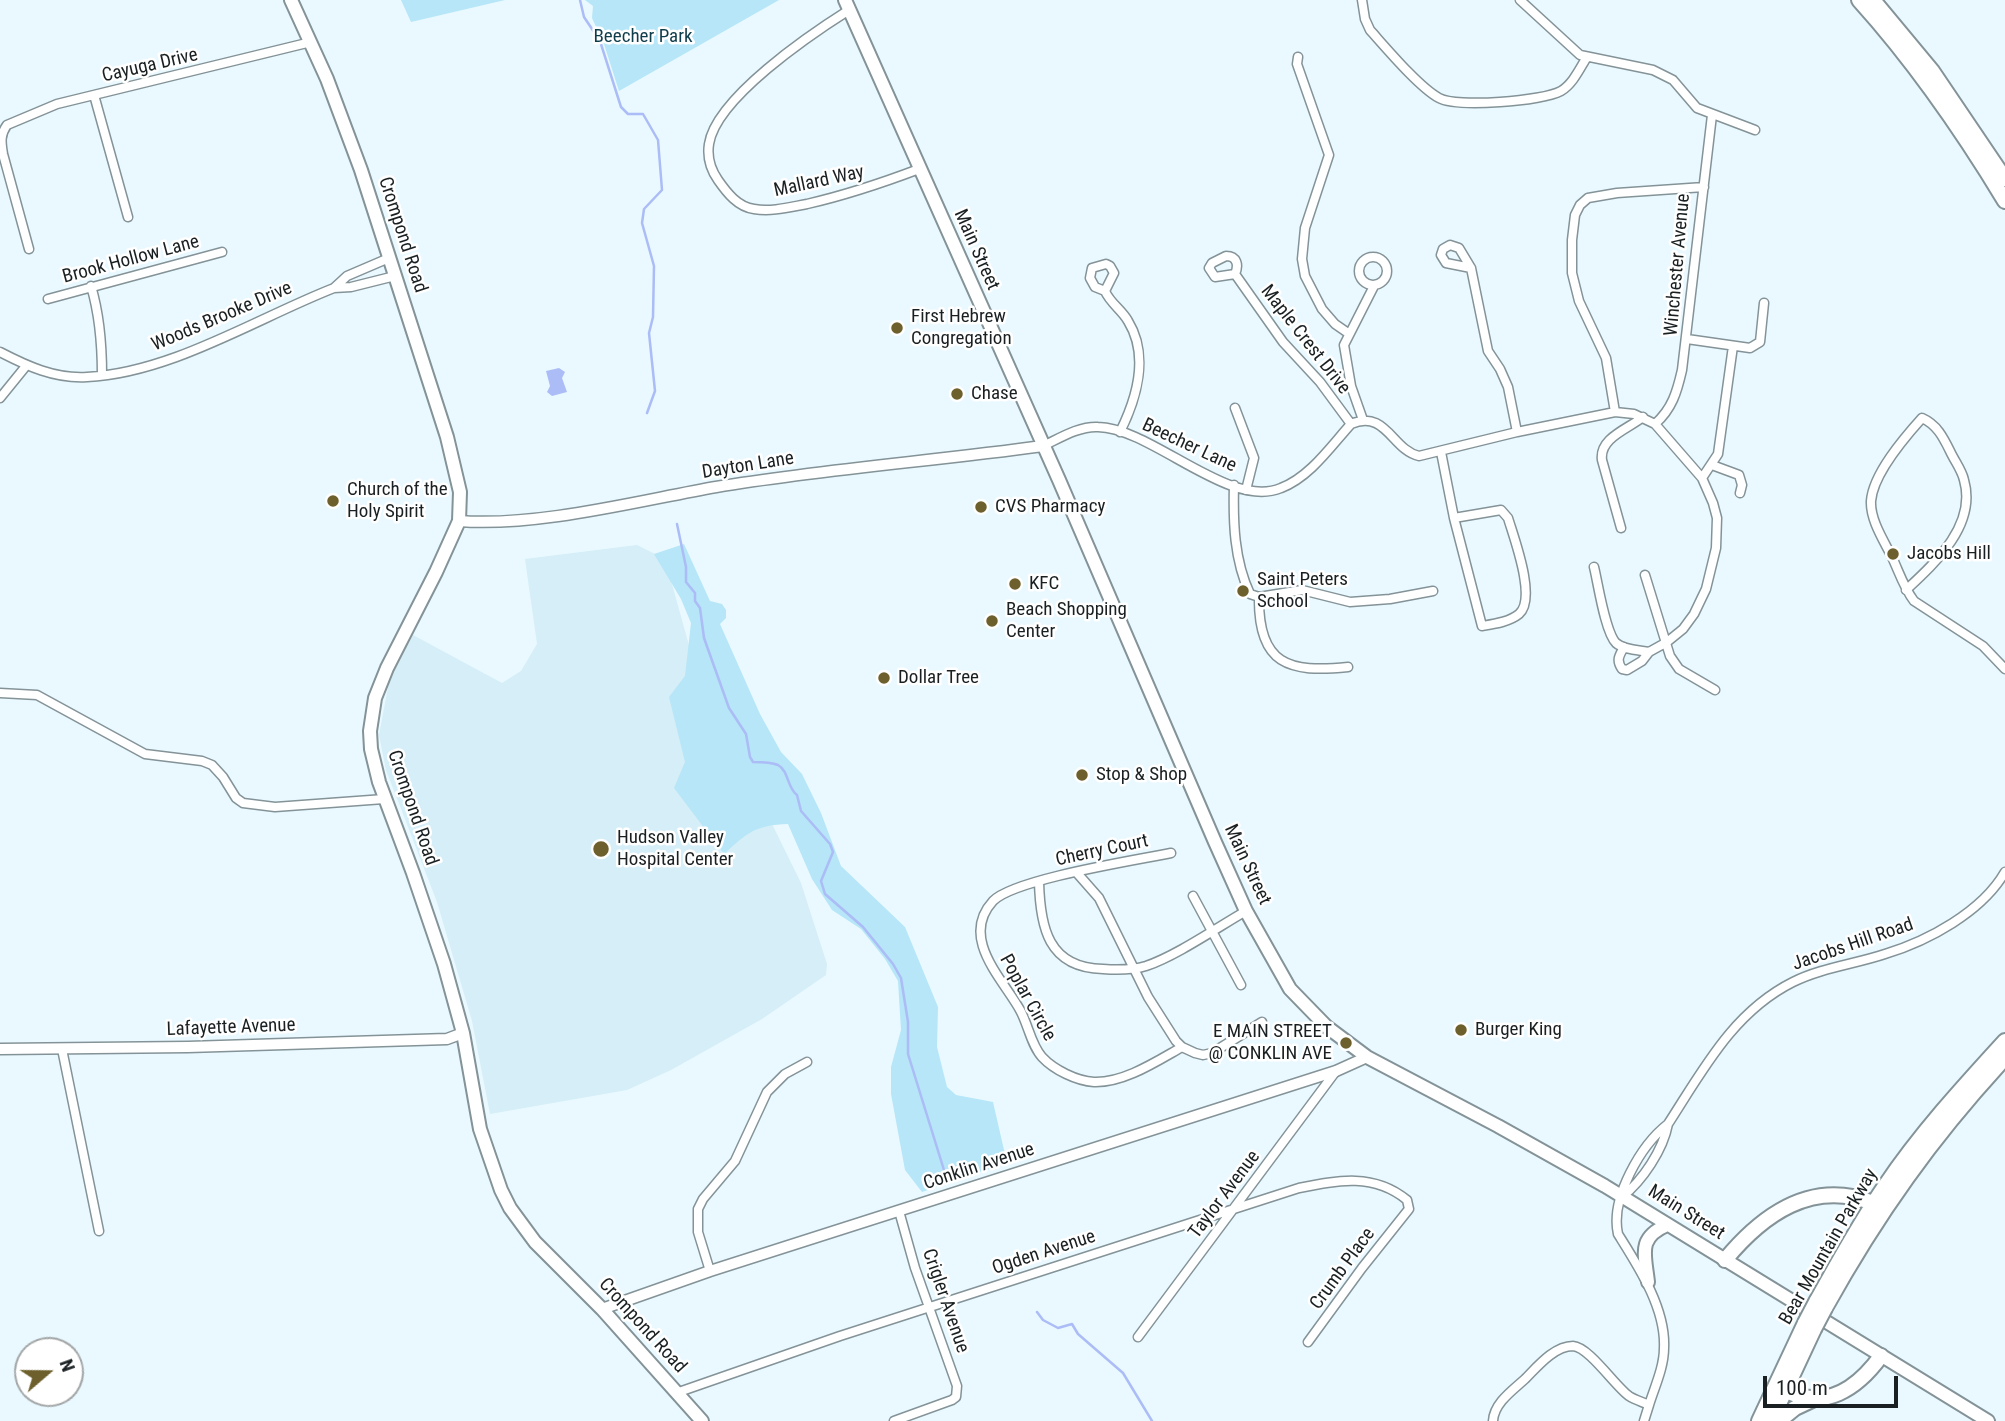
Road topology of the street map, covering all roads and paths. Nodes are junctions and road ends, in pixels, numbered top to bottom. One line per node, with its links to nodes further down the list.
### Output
1 (291, 0): 7 (main road, Crompond Road)
2 (1362, 0): 9 (street)
3 (1520, 0): 9 (street)
4 (1859, 0): 16 (highway)
5 (1873, 0): 14 (highway)
6 (847, 5): 13 (main road, Main Street); 13 (street, Mallard Way)
7 (310, 42): 10 (street, Cayuga Drive); 20 (main road, Crompond Road)
8 (1298, 57): 30 (street)
9 (1587, 57): 11 (street)
10 (94, 95): 17 (street); 18 (street, Cayuga Drive)
11 (1712, 115): 12 (street); 15 (street)
12 (1755, 130)
13 (919, 169): 45 (main road, Main Street)
14 (2005, 179)
15 (1704, 187): 31 (street, Winchester Avenue); 38 (street, Winchester Avenue)
16 (2005, 201)
17 (128, 217)
18 (29, 249)
19 (222, 252): 24 (street, Brook Hollow Lane)
20 (390, 258): 23 (main road, Crompond Road); 26 (street, Woods Brooke Drive)
21 (1471, 268): 44 (street)
22 (1235, 274): 41 (street, Maple Crest Drive)
23 (395, 276): 26 (street, Woods Brooke Drive); 53 (main road, Crompond Road)
24 (91, 286): 28 (street, Brook Hollow Lane); 35 (street)
25 (1374, 286): 30 (street)
26 (334, 288): 35 (street, Woods Brooke Drive)
27 (1105, 291): 43 (street)
28 (48, 299)
29 (1764, 303): 32 (street)
30 (1348, 333): 40 (street)
31 (1687, 339): 32 (street); 42 (street, Winchester Avenue)
32 (1733, 346): 47 (street)
33 (0, 352): 34 (street, Woods Brooke Drive)
34 (26, 366): 35 (street, Woods Brooke Drive); 36 (street)
35 (102, 375)
36 (0, 398)
37 (1235, 408): 50 (street)
38 (1615, 412): 39 (street); 44 (street)
39 (1643, 417): 42 (street); 54 (street)
40 (1363, 420): 41 (street, Beecher Lane); 46 (street)
41 (1351, 424): 50 (street, Beecher Lane)
42 (1655, 424): 48 (street)
43 (1120, 432): 45 (street, Beecher Lane); 49 (street, Beecher Lane)
44 (1517, 432): 46 (street)
45 (1043, 446): 53 (street, Dayton Lane); 73 (main road, Main Street)
46 (1441, 452): 52 (street)
47 (1712, 465): 48 (street); 51 (street)
48 (1702, 478): 60 (street)
49 (1234, 485): 50 (street, Beecher Lane); 59 (street)
50 (1246, 490)
51 (1740, 494)
52 (1454, 518): 52 (street)
53 (458, 521): 67 (main road, Crompond Road)
54 (1621, 528)
55 (1594, 567): 61 (street)
56 (1645, 575): 60 (street)
57 (1906, 590): 57 (street); 64 (street)
58 (1433, 591): 59 (street)
59 (1259, 597): 63 (street)
60 (1667, 642): 62 (street); 65 (street)
61 (1624, 647): 62 (street); 62 (street)
62 (1649, 652)
63 (1348, 667)
64 (2005, 669)
65 (1715, 690)
66 (0, 693): 67 (street)
67 (384, 799): 78 (main road, Crompond Road)
68 (1171, 853): 70 (street, Cherry Court)
69 (2005, 872): 87 (street, Jacobs Hill Road)
70 (1077, 873): 71 (street, Cherry Court); 75 (street)
71 (1039, 881): 75 (street); 80 (street, Poplar Circle)
72 (1193, 896): 74 (street)
73 (1246, 911): 74 (street); 83 (main road, Main Street)
74 (1210, 931): 75 (street); 76 (street)
75 (1135, 968): 80 (street)
76 (1241, 985)
77 (1262, 1022): 80 (street)
78 (463, 1033): 82 (street, Lafayette Avenue); 99 (main road, Crompond Road)
79 (2005, 1041): 88 (highway, Bear Mountain Parkway)
80 (1182, 1047)
81 (0, 1049): 82 (street, Lafayette Avenue)
82 (62, 1049): 93 (street)
83 (1367, 1057): 86 (street, Conklin Avenue); 87 (main road, Main Street)
84 (2005, 1058): 97 (highway, Bear Mountain Parkway)
85 (807, 1062): 95 (street)
86 (1336, 1071): 89 (street, Taylor Avenue); 90 (street, Conklin Avenue)
87 (1622, 1197): 92 (main road, Main Street); 96 (street, Jacobs Hill Road)
88 (1873, 1203): 94 (highway); 97 (highway, Bear Mountain Parkway)
89 (1234, 1208): 91 (street, Ogden Avenue); 98 (street, Ogden Avenue); 101 (street, Taylor Avenue)
90 (899, 1211): 95 (street, Conklin Avenue); 98 (street, Crigler Avenue)
91 (1405, 1214): 102 (street, Crumb Place)
92 (1667, 1225): 94 (main road, Main Street); 96 (main road)
93 (99, 1231)
94 (1725, 1260): 103 (main road, Main Street)
95 (710, 1272): 99 (street, Conklin Avenue)
96 (1648, 1282): 107 (street, Jacobs Hill Road)
97 (1820, 1305): 100 (highway, Bear Mountain Parkway, bridge)
98 (930, 1307): 105 (street, Ogden Avenue); 109 (street, Crigler Avenue)
99 (602, 1309): 105 (main road, Crompond Road)
100 (1810, 1326): 104 (highway, Bear Mountain Parkway); 112 (highway, Bear Mountain Parkway)
101 (1138, 1337)
102 (1308, 1342)
103 (1881, 1356): 106 (highway); 115 (main road, Main Street)
104 (1785, 1390): 106 (highway); 113 (highway, Bear Mountain Parkway)
105 (676, 1393): 108 (main road, Crompond Road)
106 (1817, 1399): 114 (highway)
107 (1649, 1405): 110 (street); 111 (street, Jacobs Hill Road)
108 (702, 1421)
109 (894, 1421)
110 (1493, 1421)
111 (1644, 1421)
112 (1759, 1421)
113 (1771, 1421)
114 (1779, 1421)
115 (1988, 1421)

